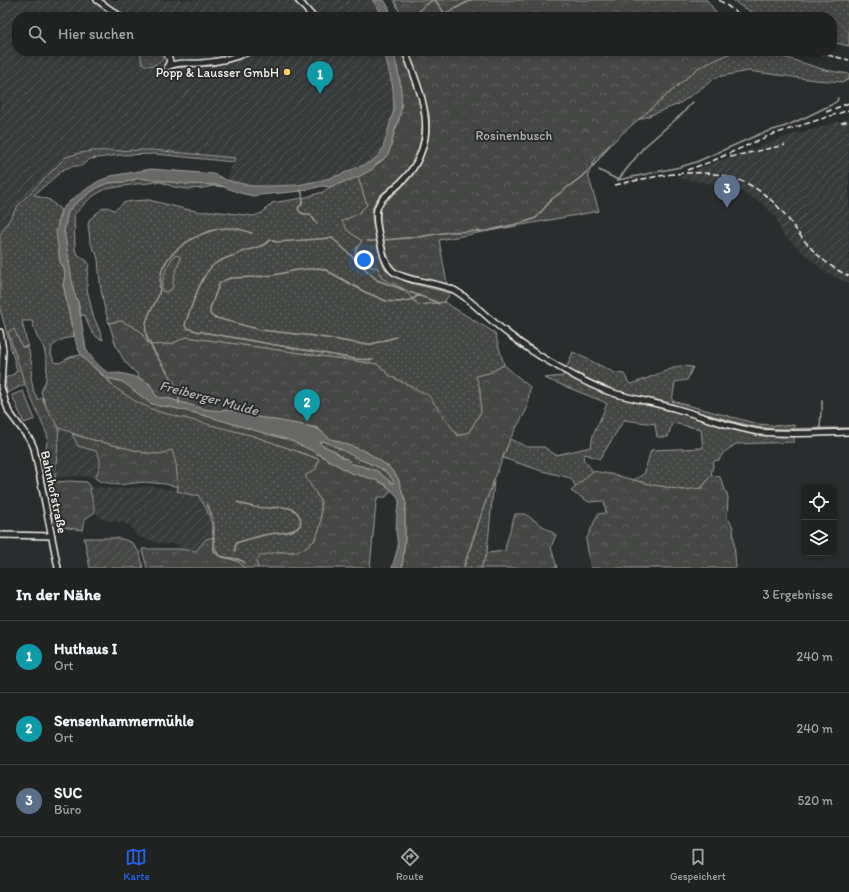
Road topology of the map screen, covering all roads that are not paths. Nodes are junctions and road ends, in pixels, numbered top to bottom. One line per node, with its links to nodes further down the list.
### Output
1 (97, 0): 3 (street)
2 (298, 0): 4 (street)
3 (114, 12)
4 (309, 12)
5 (168, 56): 6 (street)
6 (239, 56)
7 (407, 56): 10 (street)
8 (0, 332): 9 (street, Bahnhofstraße)
9 (1, 390): 12 (street, Bahnhofstraße)
10 (849, 432)
11 (0, 535): 12 (street)
12 (52, 536): 13 (street, Bahnhofstraße)
13 (58, 568)

